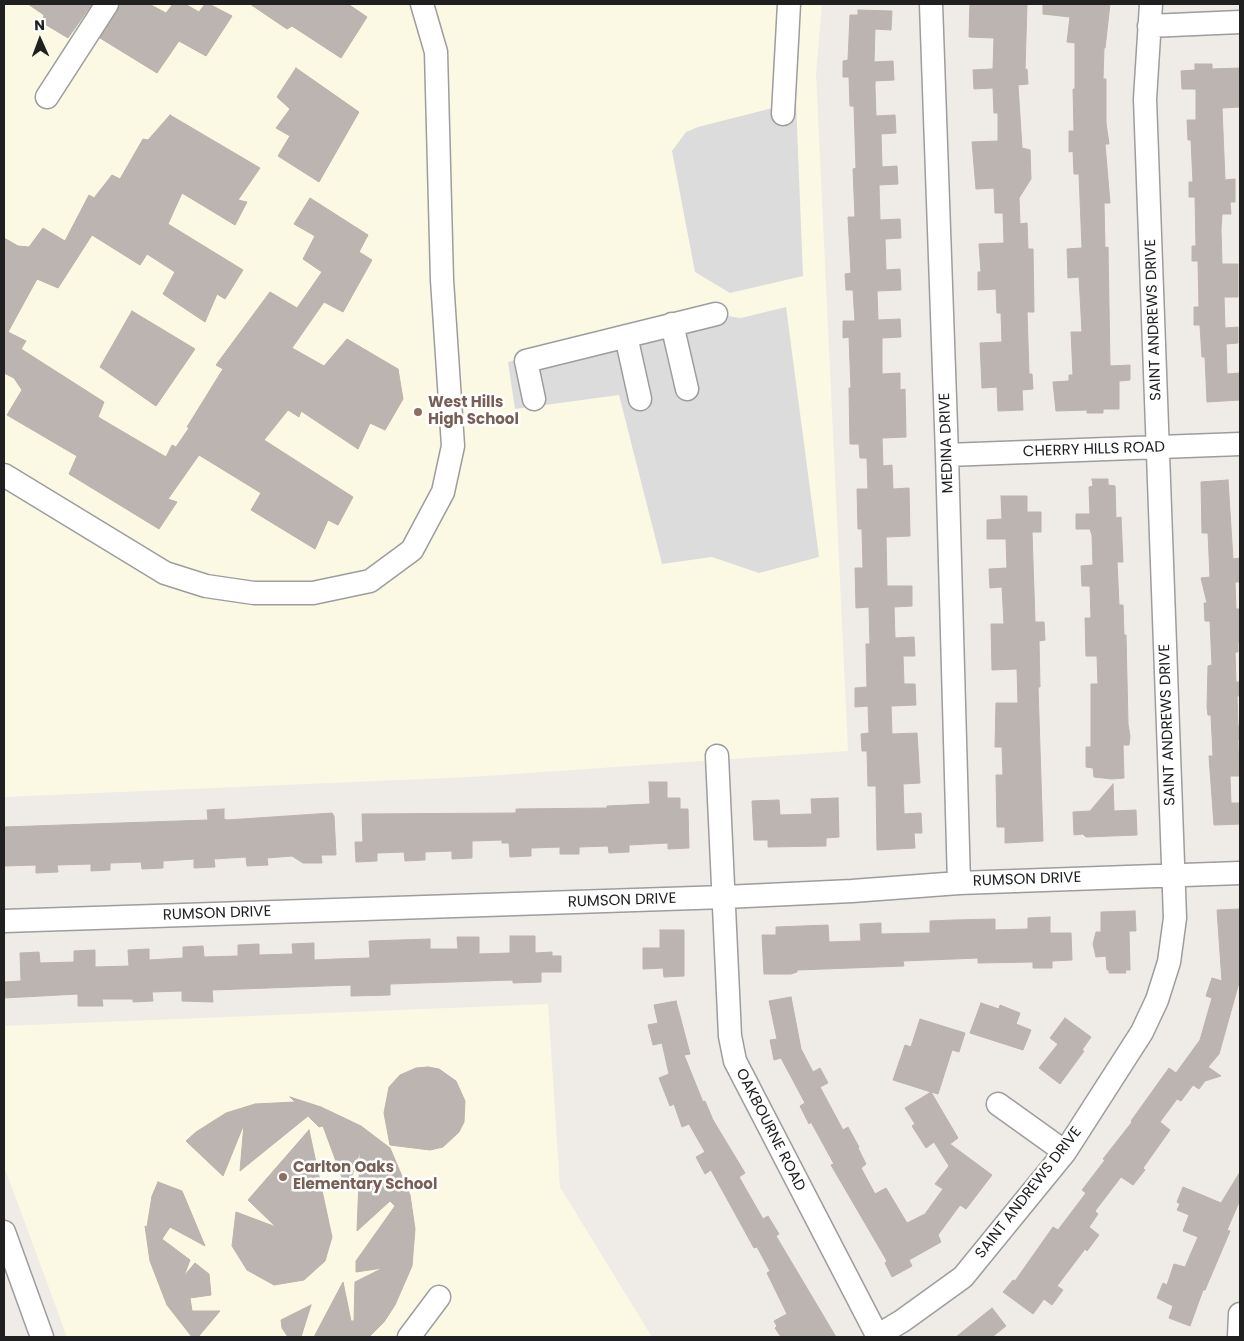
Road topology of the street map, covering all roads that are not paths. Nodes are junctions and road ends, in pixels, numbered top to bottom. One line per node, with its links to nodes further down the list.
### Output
1 (107, 4): 7 (street)
2 (422, 4): 18 (street)
3 (788, 4): 8 (street)
4 (931, 4): 17 (street, MEDINA DRIVE)
5 (1150, 15): 6 (street); 16 (street, SAINT ANDREWS DRIVE)
6 (1240, 22)
7 (47, 97)
8 (783, 114)
9 (716, 314): 10 (street)
10 (672, 324): 11 (street); 12 (street)
11 (626, 336): 13 (street); 14 (street)
12 (687, 389)
13 (534, 399)
14 (640, 399)
15 (1240, 444): 16 (street, CHERRY HILLS ROAD)
16 (1159, 447): 17 (street, CHERRY HILLS ROAD); 21 (street, SAINT ANDREWS DRIVE)
17 (947, 455): 22 (street, MEDINA DRIVE)
18 (4, 475)
19 (717, 756): 23 (street, OAKBOURNE ROAD)
20 (1240, 872): 21 (street, RUMSON DRIVE)
21 (1173, 875): 22 (street, RUMSON DRIVE); 26 (street, SAINT ANDREWS DRIVE)
22 (959, 883): 23 (street, RUMSON DRIVE)
23 (725, 897): 24 (street, RUMSON DRIVE); 32 (street, OAKBOURNE ROAD)
24 (4, 921)
25 (998, 1104): 26 (street)
26 (1065, 1152): 32 (street, SAINT ANDREWS DRIVE)
27 (4, 1232): 30 (street)
28 (439, 1297): 31 (street)
29 (1240, 1314): 33 (street)
30 (42, 1337)
31 (409, 1337)
32 (877, 1337)
33 (1239, 1337)

